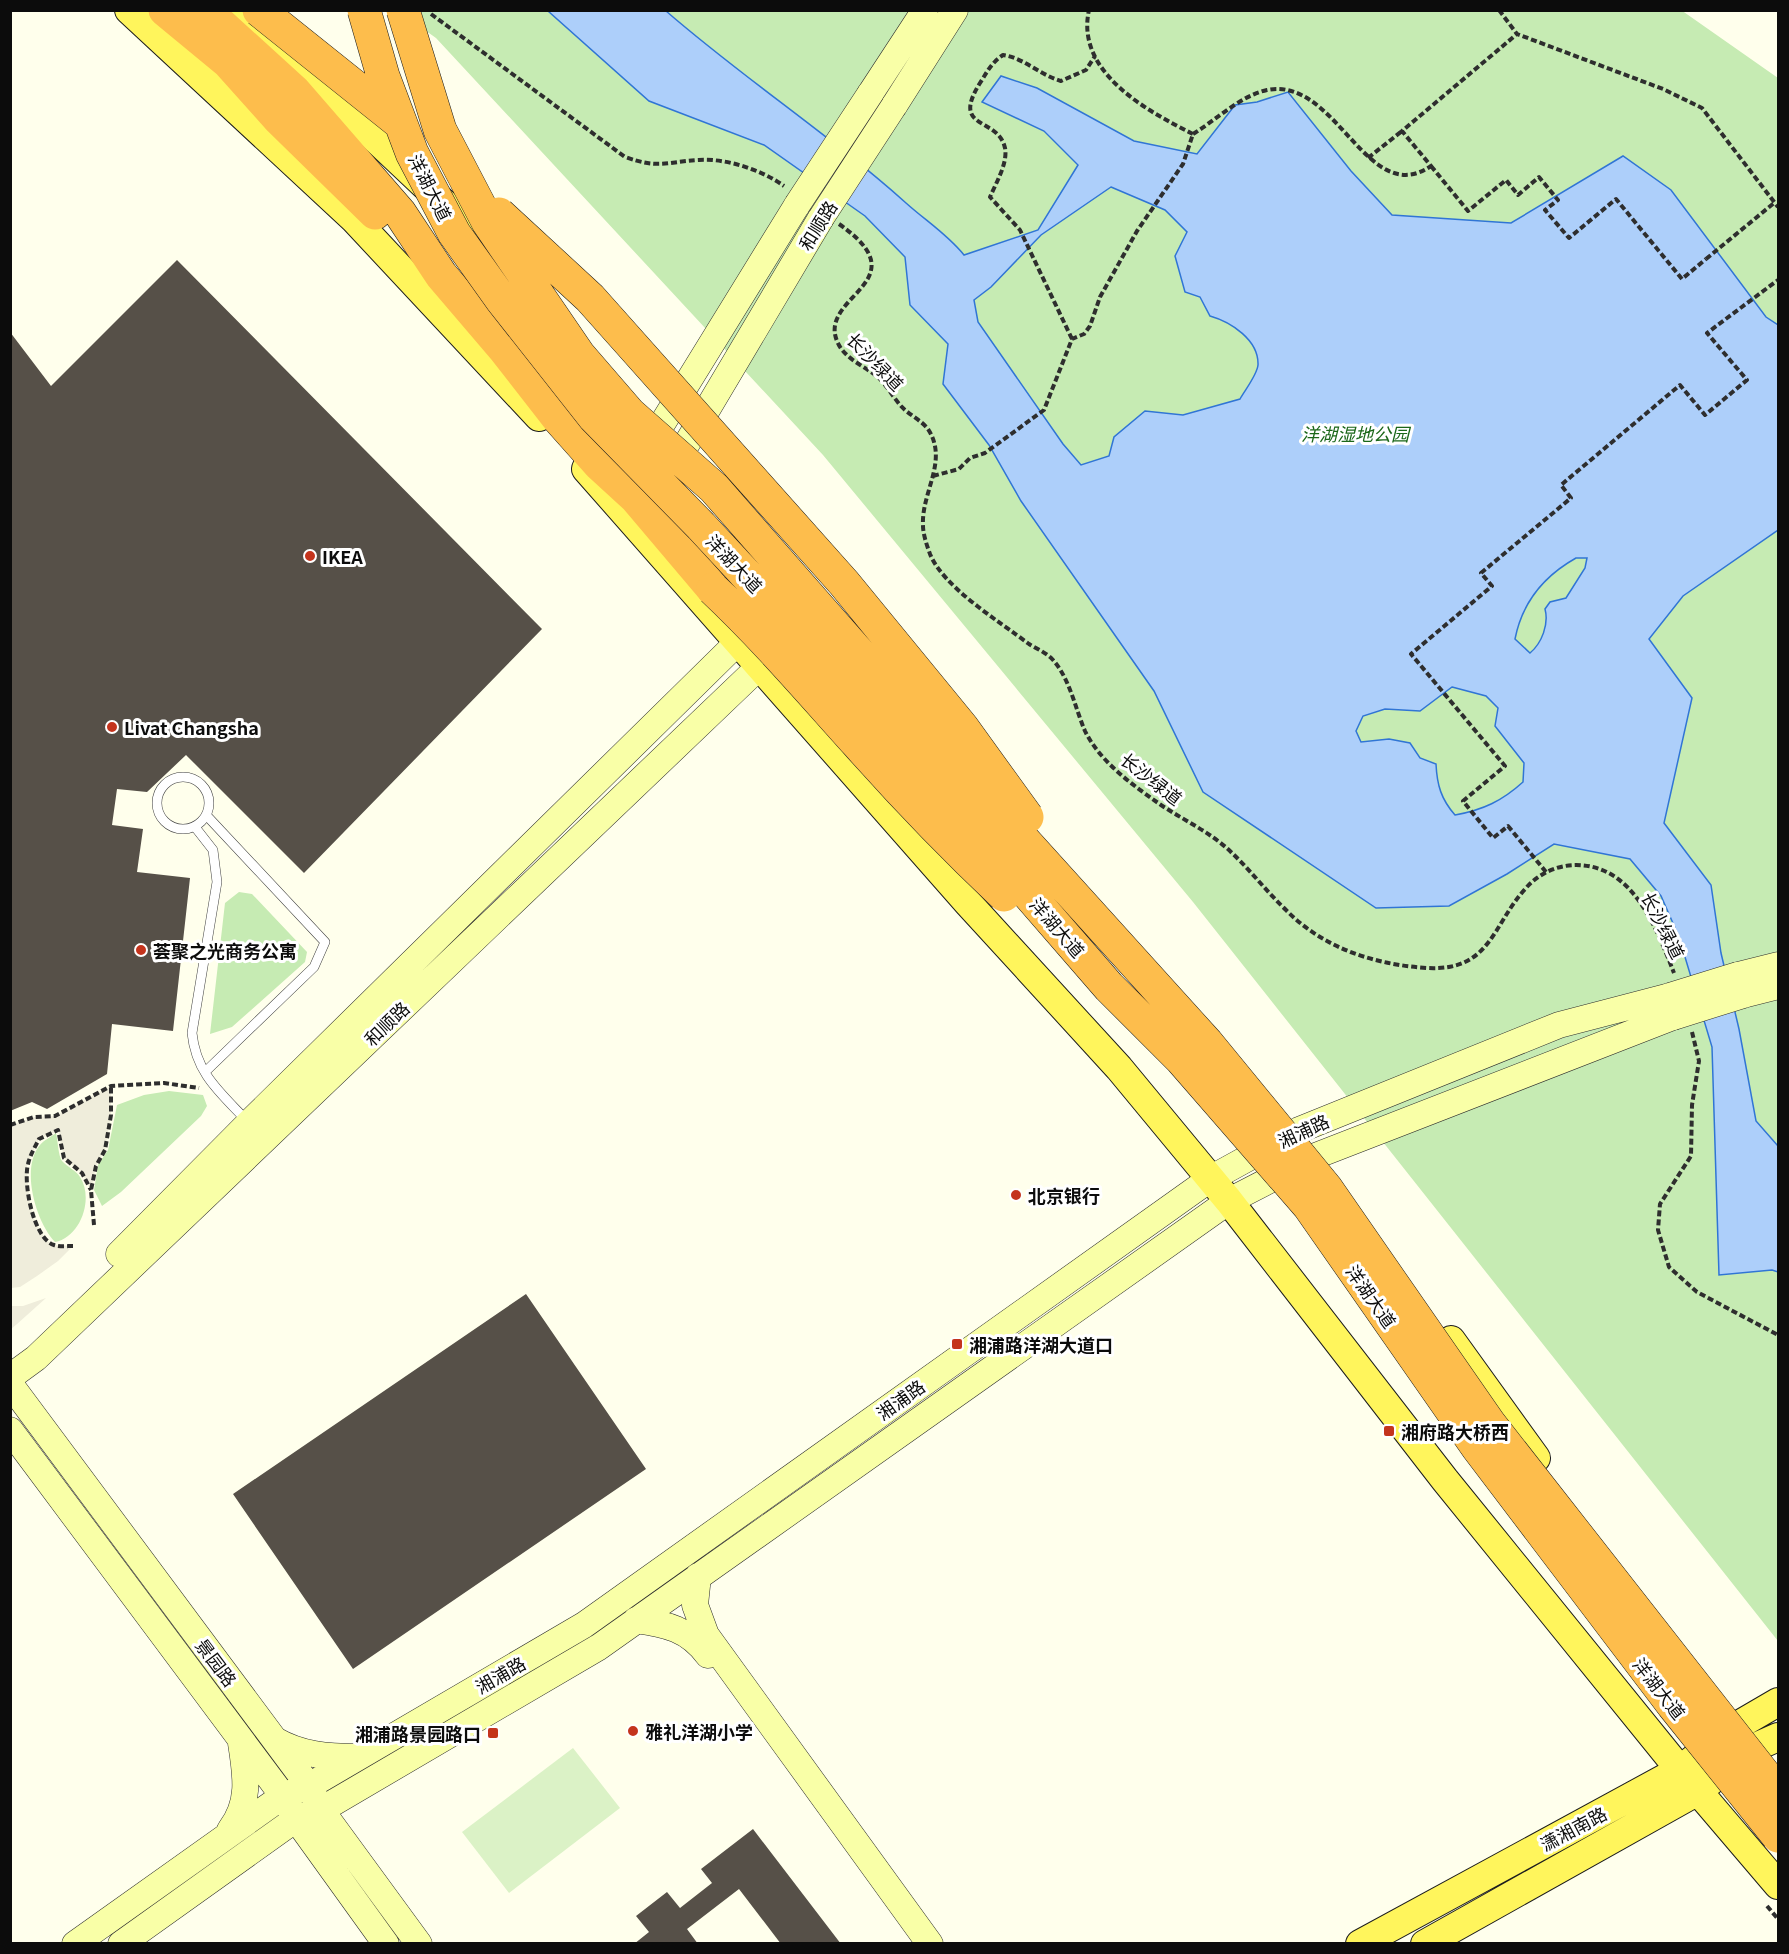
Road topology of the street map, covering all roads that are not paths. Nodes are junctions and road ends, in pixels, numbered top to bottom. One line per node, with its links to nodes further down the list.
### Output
1 (129, 10): 13 (main road)
2 (165, 10): 10 (highway)
3 (205, 10): 10 (highway)
4 (239, 10): 11 (main road)
5 (259, 10): 18 (highway, bridge)
6 (364, 10): 21 (highway, 洋湖大道, bridge)
7 (403, 10): 18 (highway, 洋湖大道, bridge)
8 (925, 10): 11 (main road, 和顺路, bridge)
9 (955, 10): 12 (main road, 和顺路, bridge)
10 (441, 275): 21 (highway, bridge)
11 (662, 424): 12 (main road)
12 (686, 445): 25 (main road)
13 (738, 643): 14 (main road); 24 (main road, 和顺路)
14 (760, 666): 27 (main road); 30 (main road, 和顺路)
15 (207, 816): 16 (lane); 16 (lane); 23 (lane)
16 (195, 827): 23 (lane)
17 (1779, 965): 19 (main road, 湘浦路)
18 (1148, 976): 46 (highway, 洋湖大道, bridge)
19 (1741, 985): 20 (main road, 湘浦路); 22 (main road, 湘浦路, bridge)
20 (1779, 986)
21 (1109, 987): 50 (highway, 洋湖大道, bridge)
22 (1678, 1005): 25 (main road, 湘浦路); 26 (main road, 湘浦路)
23 (205, 1072): 24 (lane)
24 (249, 1123): 29 (main road, 和顺路)
25 (1299, 1130): 26 (main road); 27 (main road, 湘浦路)
26 (1318, 1155): 28 (main road, 湘浦路); 36 (main road)
27 (1210, 1179): 28 (main road); 41 (main road, 湘浦路)
28 (1229, 1201): 33 (main road, 湘浦路); 42 (main road)
29 (10, 1361)
30 (10, 1377)
31 (10, 1384): 39 (main road, 景园路)
32 (10, 1430): 38 (main road, 景园路)
33 (699, 1576): 34 (main road, 湘浦路); 58 (main road)
34 (636, 1620): 48 (main road, 湘浦路); 57 (main road)
35 (1779, 1702): 36 (main road, 潇湘南路)
36 (1730, 1730): 40 (main road); 42 (main road, 潇湘南路)
37 (1779, 1737): 40 (main road, 潇湘南路)
38 (241, 1739): 47 (main road, 景园路); 51 (main road)
39 (275, 1740): 41 (main road); 44 (main road, 景园路)
40 (1751, 1749): 43 (main road); 45 (main road, 潇湘南路)
41 (358, 1757): 44 (main road, 湘浦路)
42 (1680, 1770): 45 (main road); 59 (main road, 潇湘南路)
43 (1779, 1781)
44 (309, 1786): 47 (main road, 湘浦路); 48 (main road, 景园路)
45 (1698, 1791): 52 (main road); 60 (main road, 潇湘南路)
46 (1779, 1792)
47 (283, 1796): 49 (main road, 景园路); 51 (main road, 湘浦路)
48 (321, 1810): 49 (main road, 湘浦路); 56 (main road, 景园路)
49 (296, 1819): 54 (main road, 湘浦路); 55 (main road, 景园路)
50 (1779, 1836)
51 (225, 1837): 53 (main road, 湘浦路)
52 (1779, 1885)
53 (75, 1944)
54 (121, 1944)
55 (386, 1944)
56 (419, 1944)
57 (919, 1944)
58 (930, 1944)
59 (1360, 1944)
60 (1425, 1944)

